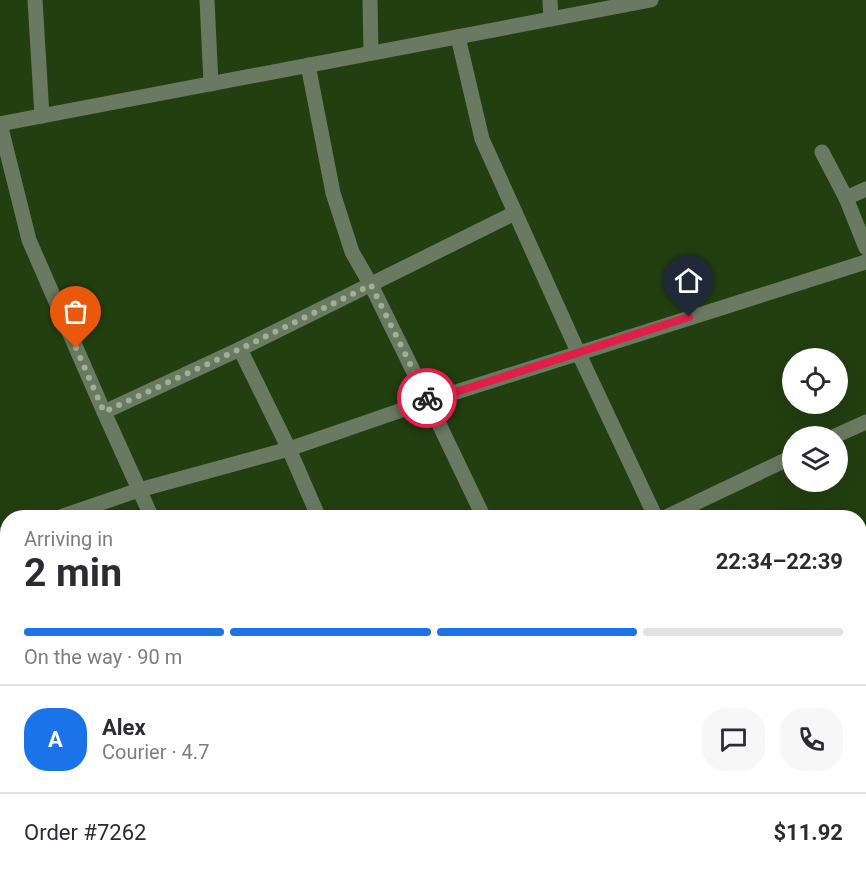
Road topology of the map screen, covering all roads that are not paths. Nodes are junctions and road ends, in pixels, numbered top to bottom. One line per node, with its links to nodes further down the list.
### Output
1 (34, 0): 11 (street)
2 (207, 0): 10 (street)
3 (370, 0): 8 (street)
4 (550, 0): 6 (street)
5 (651, 0): 6 (street)
6 (551, 19): 7 (street)
7 (458, 37): 8 (street); 16 (street)
8 (372, 53): 9 (street)
9 (308, 65): 10 (street); 19 (street)
10 (211, 84): 11 (street)
11 (42, 116): 12 (street)
12 (0, 124): 23 (street)
13 (822, 152): 15 (street)
14 (866, 189): 15 (street)
15 (846, 198): 17 (street)
16 (514, 213): 19 (street); 21 (street)
17 (866, 248)
18 (866, 262): 21 (street)
19 (371, 285): 20 (street); 22 (street)
20 (240, 349): 23 (street); 26 (street)
21 (578, 352): 22 (street); 33 (street)
22 (428, 401): 26 (street); 32 (street)
23 (104, 412): 28 (street)
24 (866, 422): 25 (street)
25 (848, 430)
26 (289, 449): 28 (street); 31 (street)
27 (782, 462): 34 (street)
28 (139, 490): 29 (street); 30 (street)
29 (80, 510)
30 (148, 510)
31 (316, 510)
32 (480, 510)
33 (652, 510)
34 (681, 510)

